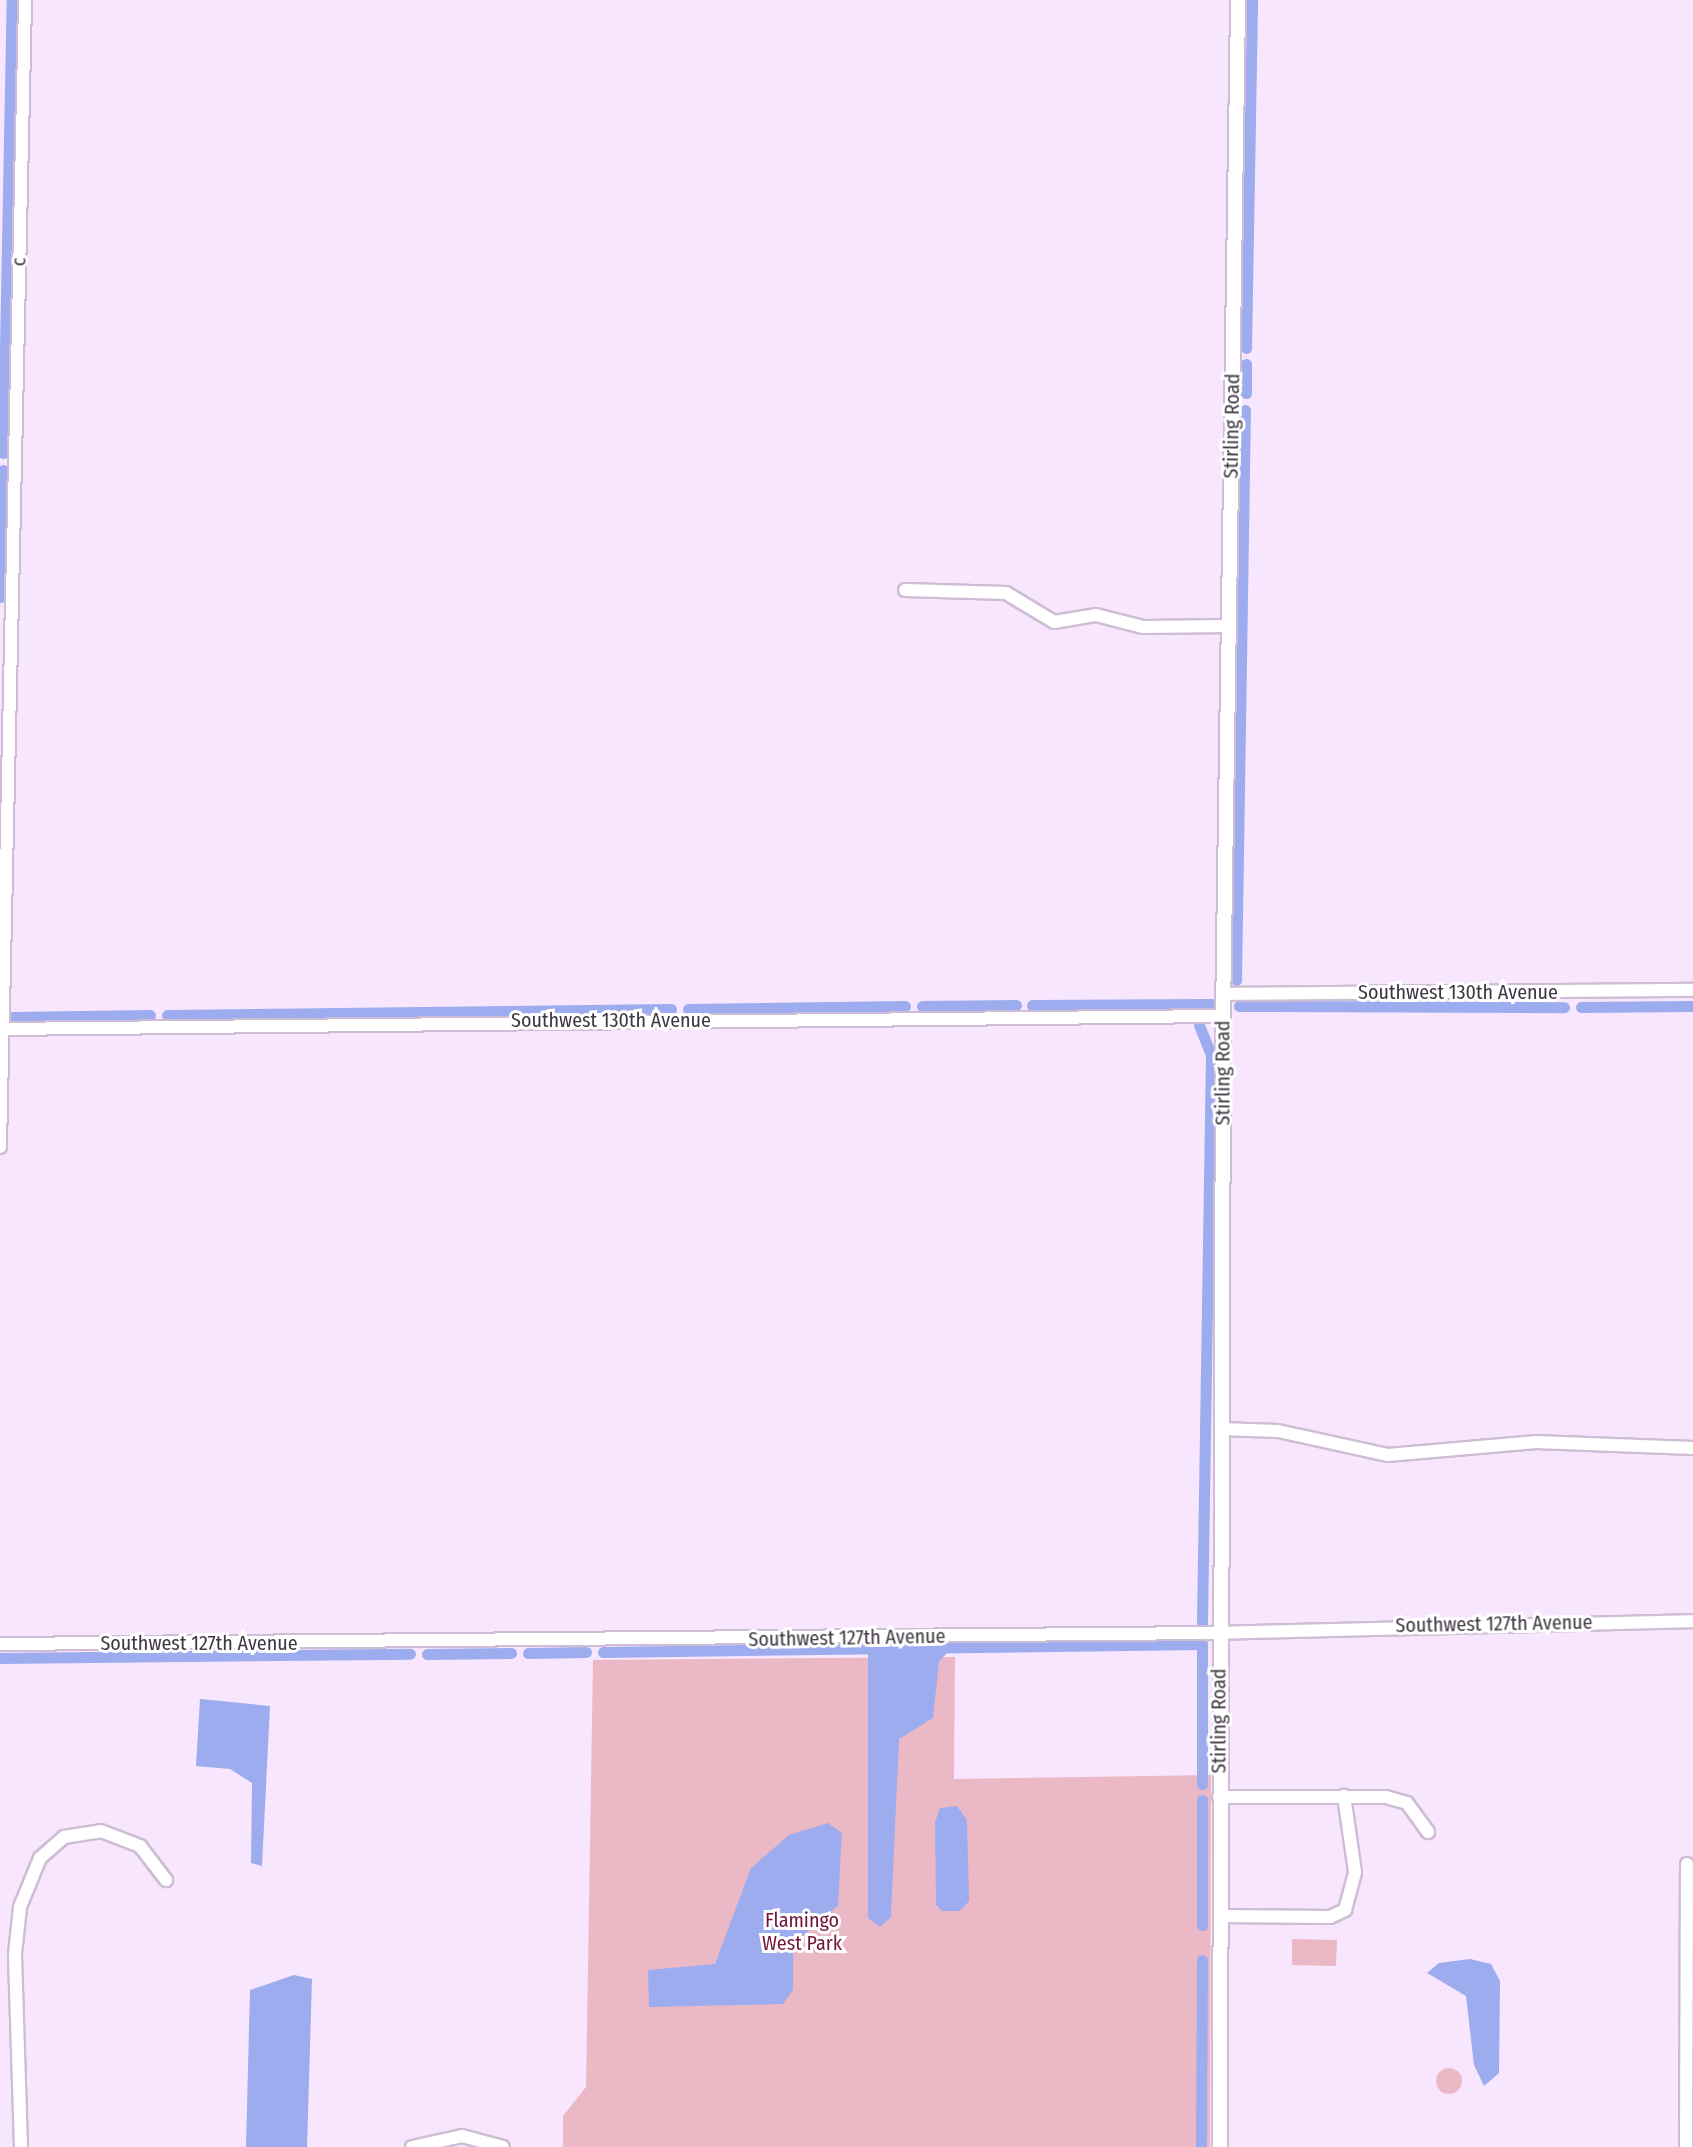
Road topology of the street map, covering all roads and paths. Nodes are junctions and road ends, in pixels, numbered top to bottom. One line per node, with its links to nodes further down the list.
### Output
1 (25, 0): 8 (street, c)
2 (1238, 0): 4 (street, Stirling Road)
3 (905, 590): 4 (street)
4 (1229, 626): 6 (street, Stirling Road)
5 (1693, 990): 6 (street, Southwest 130th Avenue)
6 (1223, 994): 7 (street, Stirling Road)
7 (1223, 1016): 8 (street, Southwest 130th Avenue); 10 (street, Stirling Road)
8 (1, 1029): 9 (street, c)
9 (0, 1147)
10 (1221, 1429): 11 (street); 13 (street, Stirling Road)
11 (1693, 1448)
12 (1693, 1621): 13 (street, Southwest 127th Avenue)
13 (1220, 1628): 14 (street, Southwest 127th Avenue); 16 (street, Stirling Road)
14 (0, 1644)
15 (1344, 1796): 16 (street); 17 (street); 20 (street)
16 (1219, 1797): 20 (street, Stirling Road)
17 (1428, 1832)
18 (1687, 1864): 25 (street)
19 (166, 1880): 21 (street)
20 (1220, 1916): 24 (street, Stirling Road)
21 (21, 2147)
22 (412, 2147): 23 (street)
23 (503, 2147)
24 (1220, 2147)
25 (1686, 2147)

